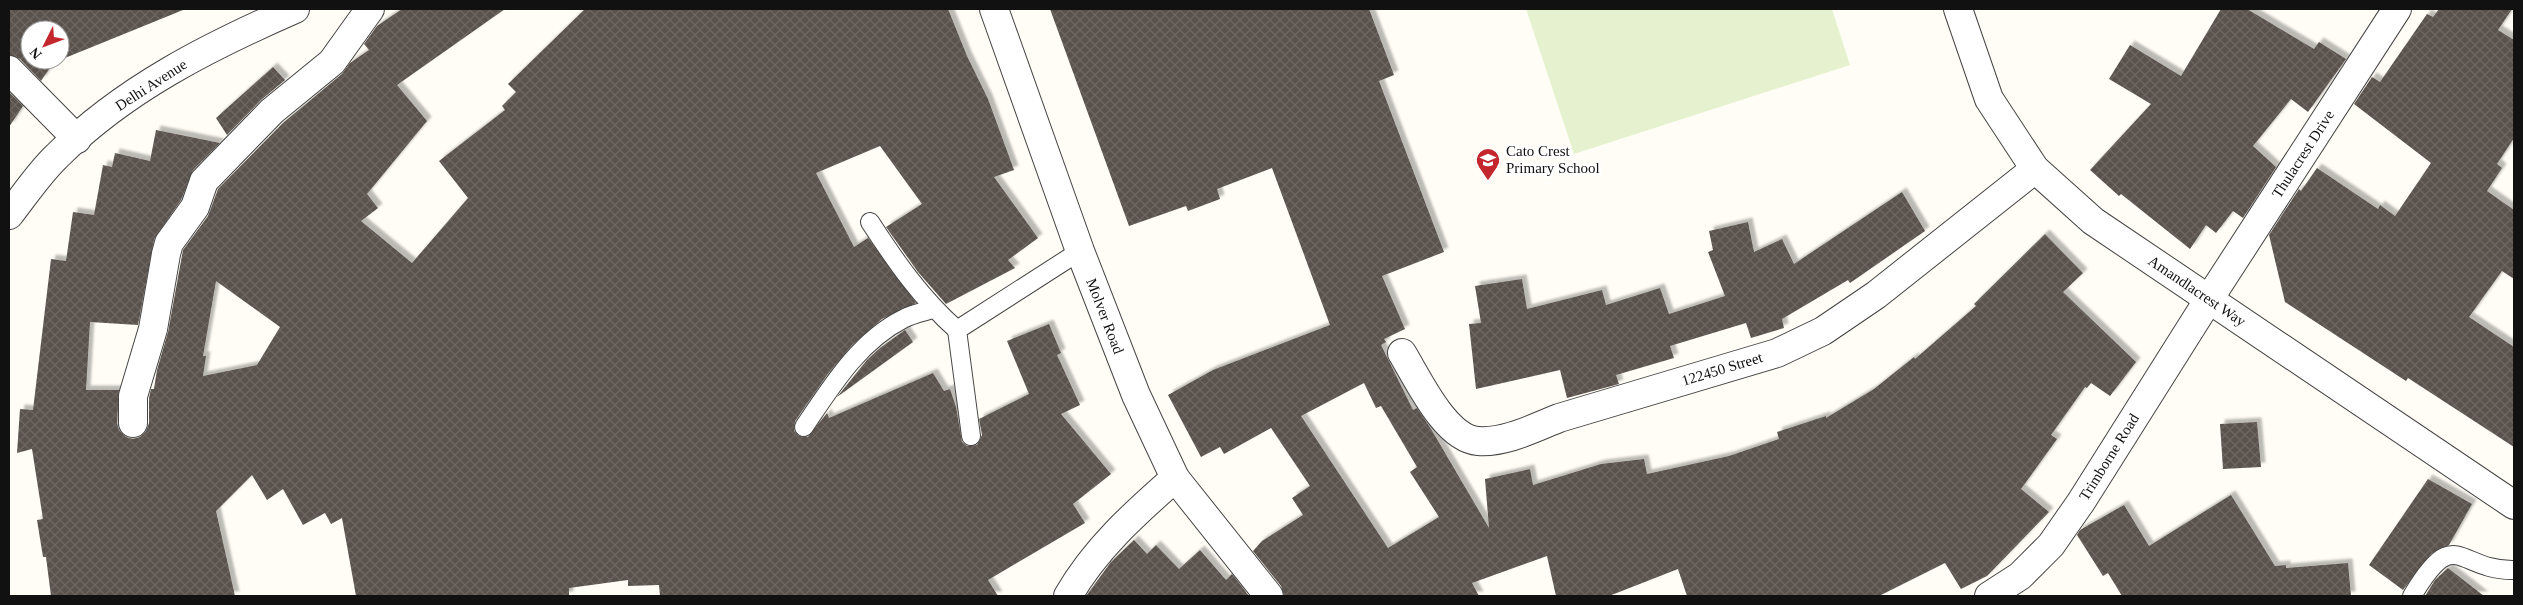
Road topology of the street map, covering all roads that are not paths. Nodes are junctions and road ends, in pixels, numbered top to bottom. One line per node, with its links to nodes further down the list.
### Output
1 (295, 9): 7 (street, Delhi Avenue)
2 (370, 9): 16 (street)
3 (994, 9): 11 (street, Molver Road)
4 (1958, 9): 8 (street, Amandlacrest Way)
5 (2397, 9): 12 (street, Thulacrest Drive)
6 (9, 70): 7 (street)
7 (77, 138): 9 (street, Delhi Avenue)
8 (2035, 169): 12 (street, Amandlacrest Way); 15 (street, 122450 Street)
9 (9, 215)
10 (870, 222): 13 (lane)
11 (1080, 251): 14 (lane); 19 (street, Molver Road)
12 (2209, 299): 20 (street, Amandlacrest Way); 24 (street, Trimborne Road)
13 (933, 309): 14 (lane); 17 (lane)
14 (957, 330): 18 (lane)
15 (1402, 353)
16 (133, 423)
17 (804, 426)
18 (971, 436)
19 (1175, 478): 22 (street); 23 (street, Molver Road)
20 (2514, 505)
21 (2514, 570): 25 (lane)
22 (1068, 596)
23 (1269, 596)
24 (1989, 596)
25 (2412, 596)

